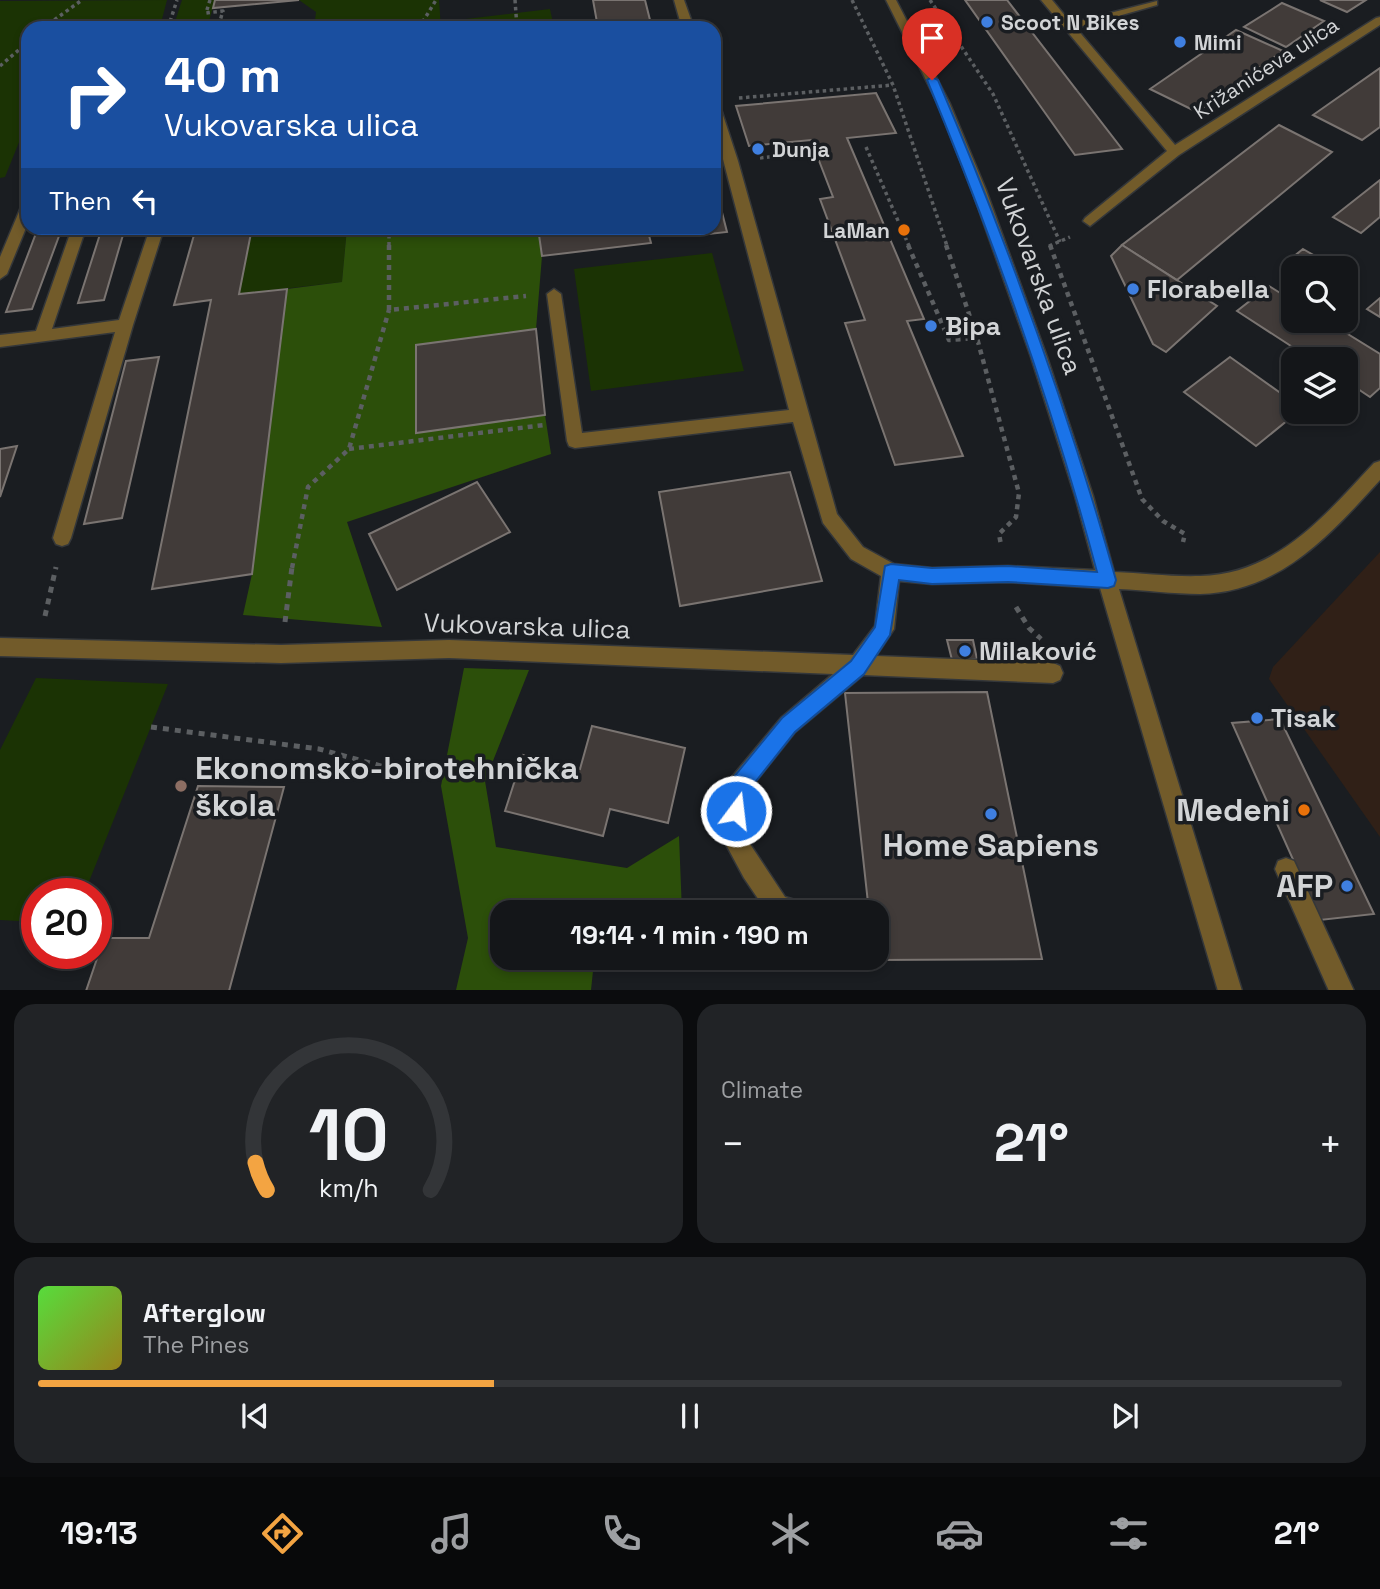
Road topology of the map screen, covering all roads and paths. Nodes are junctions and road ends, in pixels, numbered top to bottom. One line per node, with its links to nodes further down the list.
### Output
1 (82, 0): 13 (path)
2 (177, 0): 14 (path)
3 (210, 0): 15 (path)
4 (436, 0): 16 (path)
5 (515, 0): 17 (path)
6 (679, 0): 18 (street)
7 (852, 0): 22 (path)
8 (891, 0): 50 (street, Vukovarska ulica)
9 (930, 0): 34 (path)
10 (1046, 0): 19 (street)
11 (1153, 3): 19 (street)
12 (1380, 20): 25 (street, Križanićeva ulica)
13 (51, 21)
14 (170, 21)
15 (220, 21)
16 (423, 21)
17 (516, 21)
18 (686, 21)
19 (1069, 27): 25 (street)
20 (21, 47): 21 (path)
21 (0, 66)
22 (893, 85): 23 (path); 40 (path)
23 (721, 102): 27 (street)
24 (866, 147): 40 (path)
25 (1174, 152): 28 (street, Križanićeva ulica)
26 (804, 153): 27 (path)
27 (732, 161): 42 (street)
28 (1090, 221)
29 (21, 224): 35 (street)
30 (77, 235): 39 (street)
31 (155, 235): 38 (street)
32 (389, 235): 37 (path)
33 (1068, 239): 34 (path)
34 (1060, 242): 47 (path)
35 (0, 274)
36 (554, 294): 37 (path); 43 (street)
37 (389, 310): 44 (path)
38 (125, 325): 39 (street); 46 (street)
39 (42, 335): 41 (street)
40 (977, 338): 48 (path)
41 (0, 341)
42 (799, 415): 43 (street); 49 (street)
43 (572, 422): 44 (path)
44 (349, 449): 53 (path)
45 (1380, 468): 50 (street)
46 (62, 538): 52 (path)
47 (1182, 541)
48 (1001, 546)
49 (891, 572): 50 (street); 54 (street)
50 (1108, 580): 60 (street, Vukovarska ulica)
51 (0, 647): 52 (street, Vukovarska ulica)
52 (38, 648): 53 (street, Vukovarska ulica)
53 (281, 654): 54 (street, Vukovarska ulica)
54 (857, 667): 55 (street, Vukovarska ulica); 59 (street)
55 (1053, 673)
56 (152, 727): 57 (path)
57 (403, 772)
58 (1286, 869): 61 (street)
59 (773, 900)
60 (1230, 990)
61 (1342, 990)

